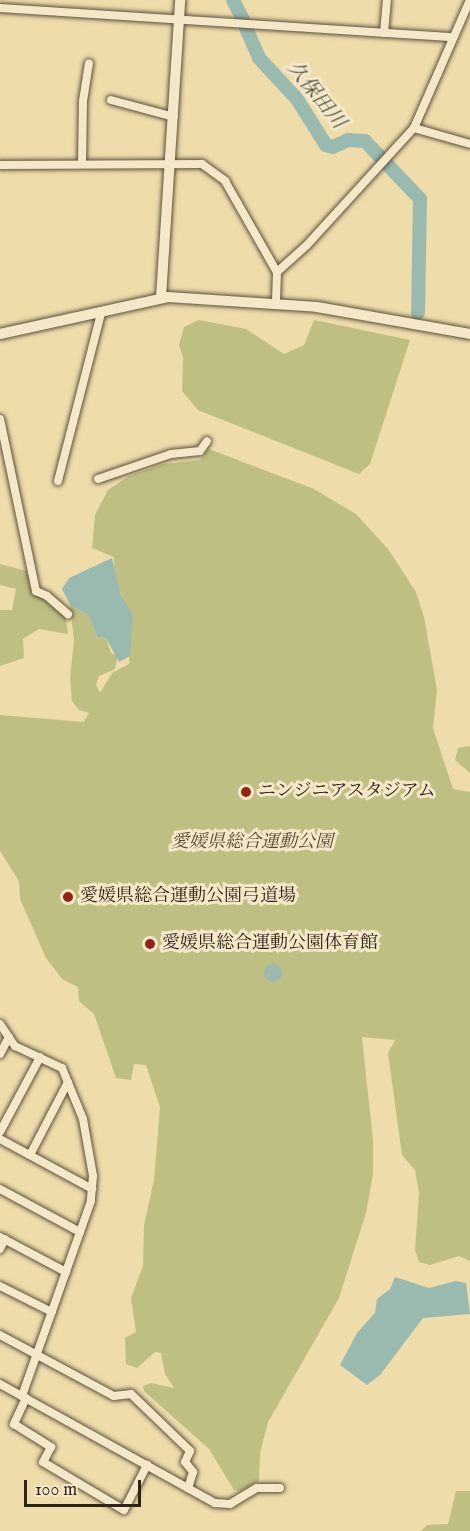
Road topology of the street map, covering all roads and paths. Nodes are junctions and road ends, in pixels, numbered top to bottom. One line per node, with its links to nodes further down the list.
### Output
1 (180, 0): 5 (street)
2 (387, 0): 6 (street)
3 (470, 0): 7 (street)
4 (0, 8): 5 (street)
5 (180, 17): 6 (street); 10 (street)
6 (384, 33): 7 (street)
7 (453, 37): 11 (street)
8 (89, 63): 14 (street)
9 (111, 100): 10 (street)
10 (174, 117): 13 (street)
11 (414, 128): 12 (street); 16 (street)
12 (470, 144)
13 (172, 162): 14 (street); 16 (street); 17 (street)
14 (82, 164): 15 (street)
15 (0, 165)
16 (277, 272): 18 (street)
17 (165, 297): 18 (street); 19 (street)
18 (276, 303): 21 (street)
19 (100, 313): 20 (street); 25 (street)
20 (0, 334)
21 (470, 334)
22 (0, 419): 26 (street)
23 (207, 441): 24 (street)
24 (98, 479)
25 (58, 481)
26 (68, 614)
27 (0, 1024): 28 (street)
28 (9, 1037): 29 (street); 30 (street)
29 (0, 1054)
30 (40, 1057): 31 (street); 32 (street)
31 (68, 1082): 34 (street); 36 (street)
32 (0, 1132)
33 (0, 1139): 34 (street)
34 (30, 1155): 36 (street)
35 (0, 1189): 37 (street)
36 (92, 1189): 37 (street)
37 (80, 1232): 40 (street)
38 (3, 1238): 39 (street); 40 (street)
39 (0, 1249)
40 (66, 1272): 42 (street)
41 (0, 1286): 42 (street)
42 (52, 1312): 44 (street)
43 (0, 1335): 44 (street)
44 (37, 1355): 46 (street); 48 (street)
45 (0, 1384): 46 (street)
46 (24, 1397): 47 (street); 47 (street)
47 (147, 1465): 48 (street)
48 (188, 1488): 49 (street)
49 (280, 1488)

